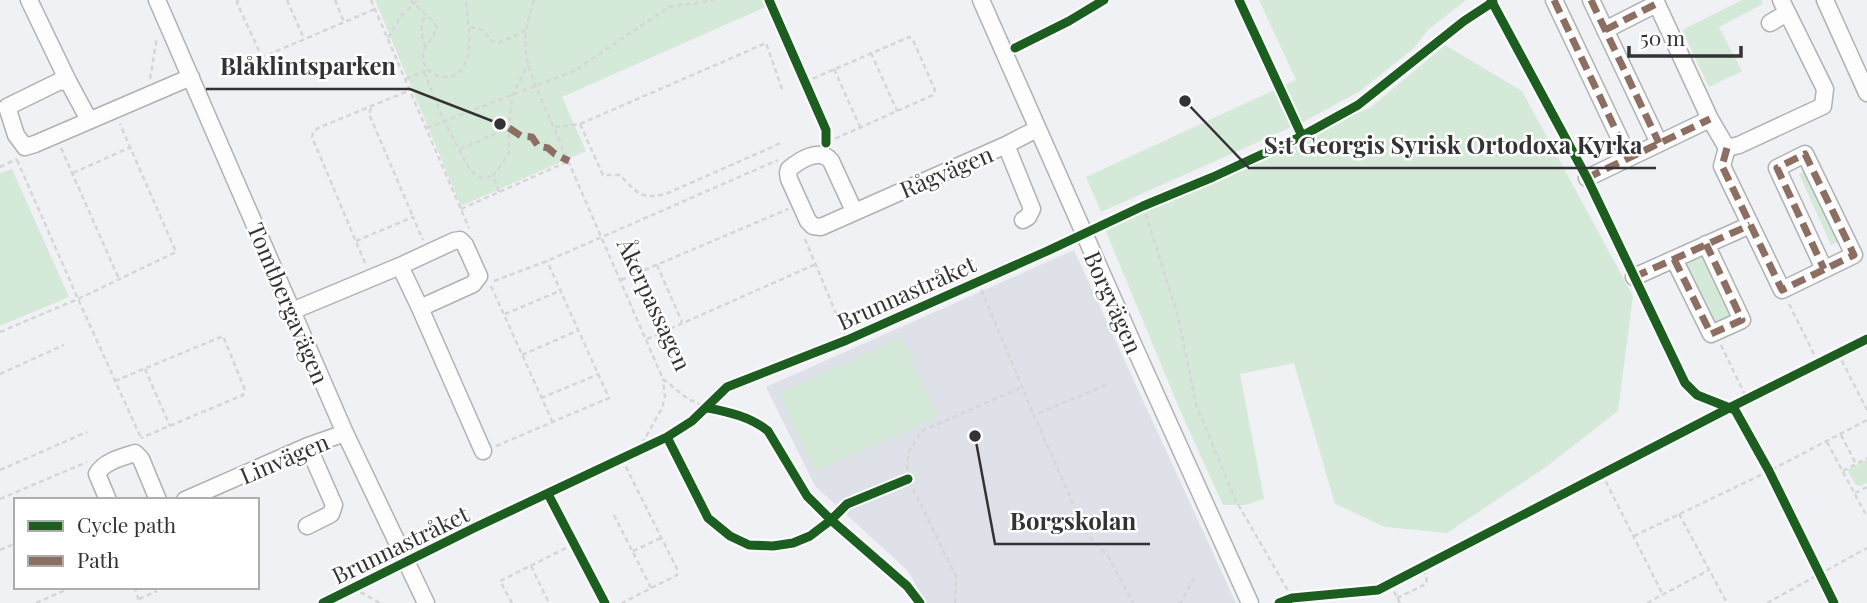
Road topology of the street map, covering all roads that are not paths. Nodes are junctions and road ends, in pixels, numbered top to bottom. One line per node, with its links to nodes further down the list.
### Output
1 (29, 0): 12 (street)
2 (158, 0): 11 (street, Tomtbergavägen)
3 (981, 0): 16 (street, Borgvägen)
4 (1554, 0): 20 (street)
5 (1591, 0): 10 (street)
6 (1825, 0): 13 (street)
7 (1656, 2): 10 (street); 14 (street)
8 (1784, 7): 9 (street); 19 (street)
9 (1770, 23)
10 (1605, 30): 17 (street)
11 (191, 77): 15 (street); 31 (street, Tomtbergavägen)
12 (68, 81): 15 (street); 15 (street)
13 (1867, 91)
14 (1710, 119): 17 (street); 19 (street)
15 (89, 120)
16 (1037, 129): 18 (street, Rågvägen); 40 (street, Borgvägen)
17 (1660, 143): 20 (street)
18 (1006, 145): 22 (street, Rågvägen); 23 (street)
19 (1727, 148): 24 (street)
20 (1629, 158): 21 (street)
21 (1587, 178)
22 (854, 211): 22 (street, Rågvägen)
23 (1023, 220)
24 (1749, 225): 25 (street); 28 (street)
25 (1706, 244): 26 (street); 26 (street)
26 (1674, 259): 29 (street)
27 (400, 266): 30 (street); 30 (street); 31 (street)
28 (1824, 269): 28 (street)
29 (1634, 276)
30 (419, 308): 34 (street)
31 (292, 311): 32 (street, Tomtbergavägen)
32 (345, 433): 33 (street, Linvägen); 39 (street, Tomtbergavägen)
33 (308, 446): 35 (street, Linvägen); 38 (street)
34 (483, 452)
35 (202, 496)
36 (107, 498): 37 (street)
37 (157, 498)
38 (307, 526)
39 (426, 603)
40 (1250, 603)

